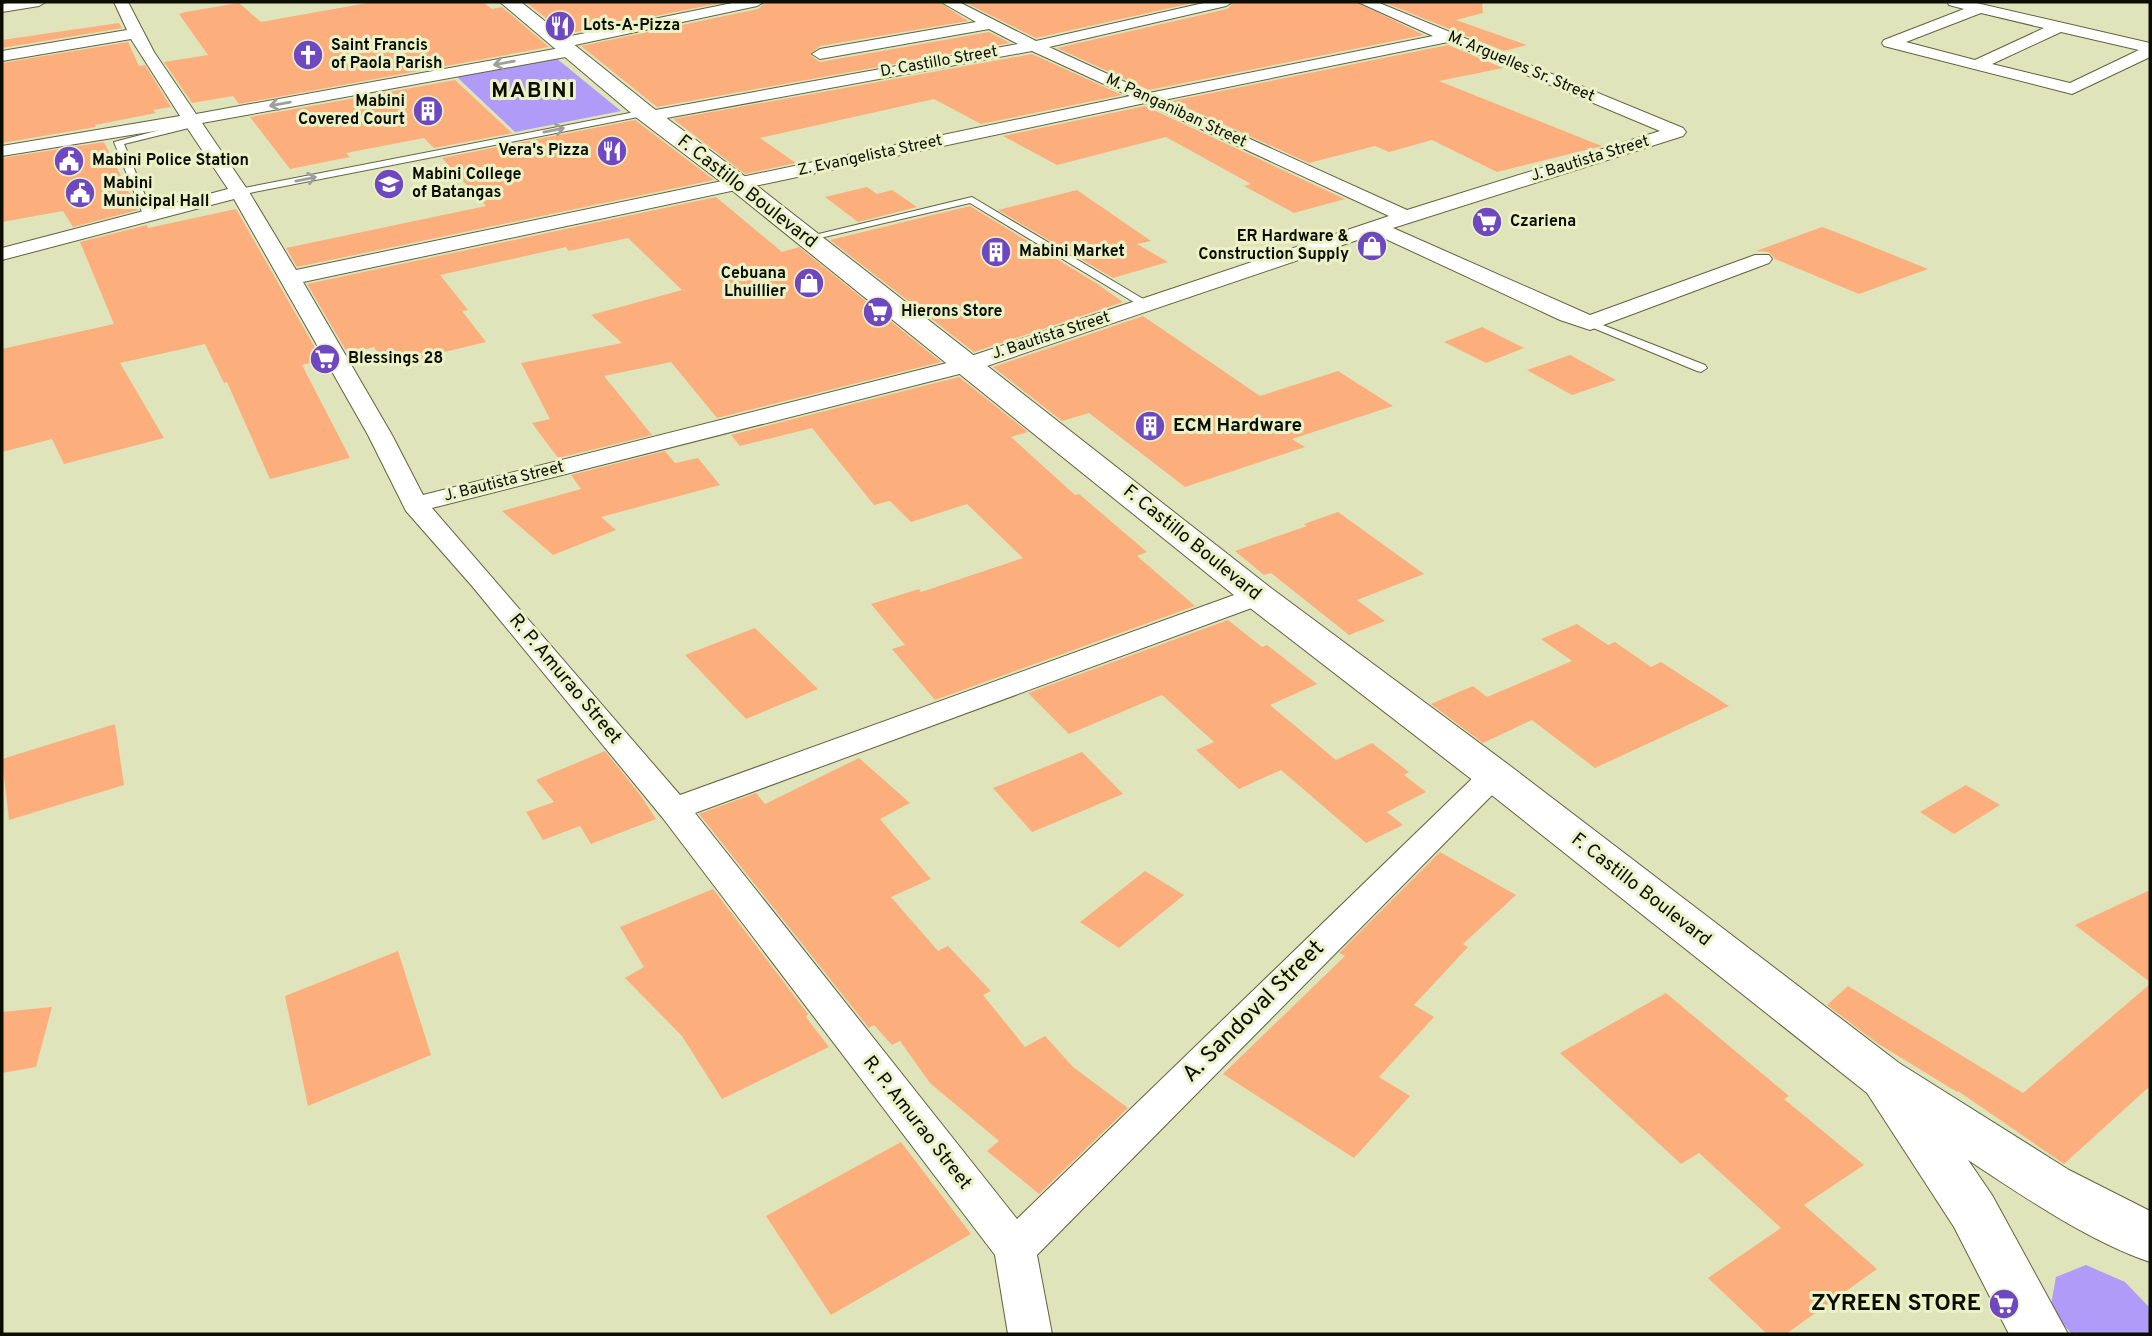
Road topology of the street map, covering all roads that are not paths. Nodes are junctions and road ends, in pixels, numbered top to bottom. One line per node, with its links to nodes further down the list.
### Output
1 (39, 2): 9 (street)
2 (121, 2): 13 (street, R. P. Amurao Street)
3 (509, 2): 16 (main road, F. Castillo Boulevard)
4 (757, 2): 16 (street)
5 (948, 2): 11 (street, M. Panganiban Street)
6 (1227, 2): 15 (street, D. Castillo Street)
7 (1364, 2): 14 (street, M. Arguelles Sr. Street)
8 (1954, 2): 10 (street)
9 (2, 8)
10 (1980, 8): 12 (street); 20 (street)
11 (992, 24): 15 (street, M. Panganiban Street); 18 (street)
12 (2058, 27): 17 (street); 20 (street)
13 (137, 33): 19 (street); 23 (street, R. P. Amurao Street)
14 (1450, 37): 21 (street, Z. Evangelista Street); 24 (street, M. Arguelles Sr. Street)
15 (1034, 46): 21 (street, M. Panganiban Street); 22 (street, D. Castillo Street)
16 (566, 47): 22 (main road, F. Castillo Boulevard); 23 (street, one-way to 23)
17 (2150, 50): 20 (street)
18 (820, 54)
19 (2, 56)
20 (1977, 65)
21 (1147, 98): 26 (street, Z. Evangelista Street); 29 (street, M. Panganiban Street)
22 (648, 114): 26 (main road, F. Castillo Boulevard); 27 (lane, D. Castillo Street, one-way to 22)
23 (193, 122): 25 (street); 27 (street, R. P. Amurao Street); 28 (lane)
24 (1677, 132): 29 (street, J. Bautista Street)
25 (2, 150)
26 (738, 183): 31 (main road, F. Castillo Boulevard); 34 (street, Z. Evangelista Street)
27 (239, 192): 28 (street); 34 (street, R. P. Amurao Street)
28 (148, 215): 32 (street)
29 (1406, 217): 30 (street, J. Bautista Street)
30 (1375, 228): 35 (street, J. Bautista Street); 36 (street)
31 (807, 237): 35 (lane); 37 (main road, F. Castillo Boulevard)
32 (2, 254)
33 (1762, 260): 36 (street)
34 (290, 278): 39 (street, R. P. Amurao Street)
35 (1146, 305): 37 (street, J. Bautista Street)
36 (1590, 323): 38 (lane)
37 (967, 365): 39 (street, J. Bautista Street); 40 (main road, F. Castillo Boulevard)
38 (1700, 368)
39 (415, 505): 42 (street, R. P. Amurao Street)
40 (1258, 596): 41 (main road, F. Castillo Boulevard); 42 (street)
41 (1494, 775): 43 (main road, F. Castillo Boulevard); 45 (street, A. Sandoval Street)
42 (674, 809): 45 (street, R. P. Amurao Street)
43 (1881, 1077): 44 (main road); 47 (main road)
44 (2150, 1238)
45 (1015, 1249): 46 (street, R. P. Amurao Street)
46 (1030, 1334)
47 (2039, 1334)

